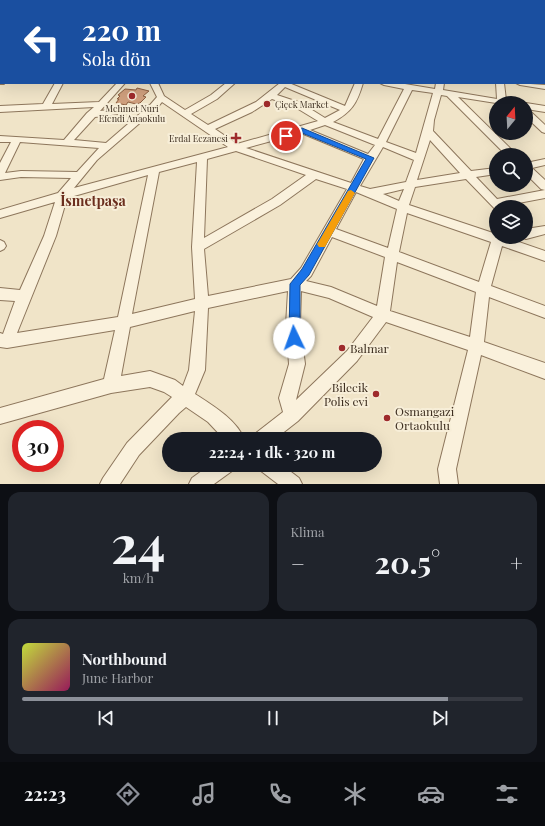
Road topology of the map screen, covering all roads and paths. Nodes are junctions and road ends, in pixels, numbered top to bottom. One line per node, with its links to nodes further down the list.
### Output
1 (58, 84): 18 (street)
2 (120, 84): 17 (street)
3 (230, 84): 24 (street)
4 (284, 84): 14 (street); 23 (street)
5 (359, 84): 23 (street)
6 (390, 84): 9 (street)
7 (500, 84): 15 (street)
8 (526, 84): 11 (street)
9 (409, 87): 10 (street); 35 (street)
10 (439, 87): 13 (street); 31 (street)
11 (545, 87)
12 (157, 90): 19 (street); 24 (street)
13 (449, 93): 16 (street); 38 (street)
14 (271, 96): 27 (street); 28 (street)
15 (504, 96)
16 (489, 99)
17 (101, 104): 18 (street); 25 (street)
18 (46, 107): 21 (street)
19 (153, 107): 25 (street); 36 (street)
20 (533, 107): 22 (street)
21 (0, 109)
22 (545, 109)
23 (346, 110): 27 (street)
24 (185, 114): 28 (street)
25 (90, 115): 34 (street)
26 (533, 119): 30 (street)
27 (325, 122): 29 (street); 35 (street)
28 (208, 128): 37 (street)
29 (302, 130): 37 (street); 40 (street)
30 (545, 130)
31 (428, 132): 41 (street); 50 (street)
32 (0, 139): 33 (street)
33 (17, 139): 34 (street); 46 (street)
34 (67, 142): 36 (street)
35 (381, 143): 40 (street); 41 (street)
36 (107, 146): 48 (street)
37 (236, 148): 39 (street); 49 (street)
38 (505, 148)
39 (202, 157): 44 (street); 68 (street)
40 (370, 158): 54 (street)
41 (419, 158): 52 (street)
42 (545, 162): 43 (street)
43 (533, 165)
44 (154, 170): 57 (street); 78 (street)
45 (489, 172): 50 (street)
46 (0, 173)
47 (533, 174): 53 (street)
48 (78, 175): 51 (street); 57 (street)
49 (314, 175): 54 (street); 68 (street)
50 (470, 175): 52 (street); 58 (street)
51 (0, 178)
52 (412, 184): 55 (street); 60 (street)
53 (545, 186)
54 (354, 188): 55 (street); 63 (street)
55 (370, 193): 60 (street)
56 (545, 194): 59 (street)
57 (62, 196): 61 (street); 74 (street)
58 (492, 200)
59 (519, 200)
60 (403, 207): 64 (street); 69 (street)
61 (0, 214)
62 (545, 230): 65 (street)
63 (329, 231): 69 (street); 71 (street)
64 (489, 233)
65 (533, 233)
66 (502, 244): 72 (street)
67 (518, 244): 70 (street)
68 (198, 247): 75 (street)
69 (392, 255): 72 (street); 77 (street)
70 (545, 256)
71 (295, 284): 75 (street); 77 (street); 84 (street)
72 (483, 290): 76 (street); 80 (street)
73 (0, 294): 74 (street)
74 (24, 296): 79 (street)
75 (202, 303): 78 (street); 83 (street)
76 (545, 312)
77 (383, 315): 80 (street); 84 (street)
78 (124, 322): 79 (street); 82 (street)
79 (4, 340)
80 (476, 347): 81 (street); 93 (street)
81 (545, 371)
82 (111, 385): 83 (street); 85 (street)
83 (186, 397): 86 (street); 90 (street)
84 (292, 415): 87 (street)
85 (0, 416)
86 (229, 432)
87 (271, 432)
88 (216, 472): 91 (street)
89 (277, 472): 92 (street)
90 (109, 484)
91 (198, 484)
92 (293, 484)
93 (448, 484)

